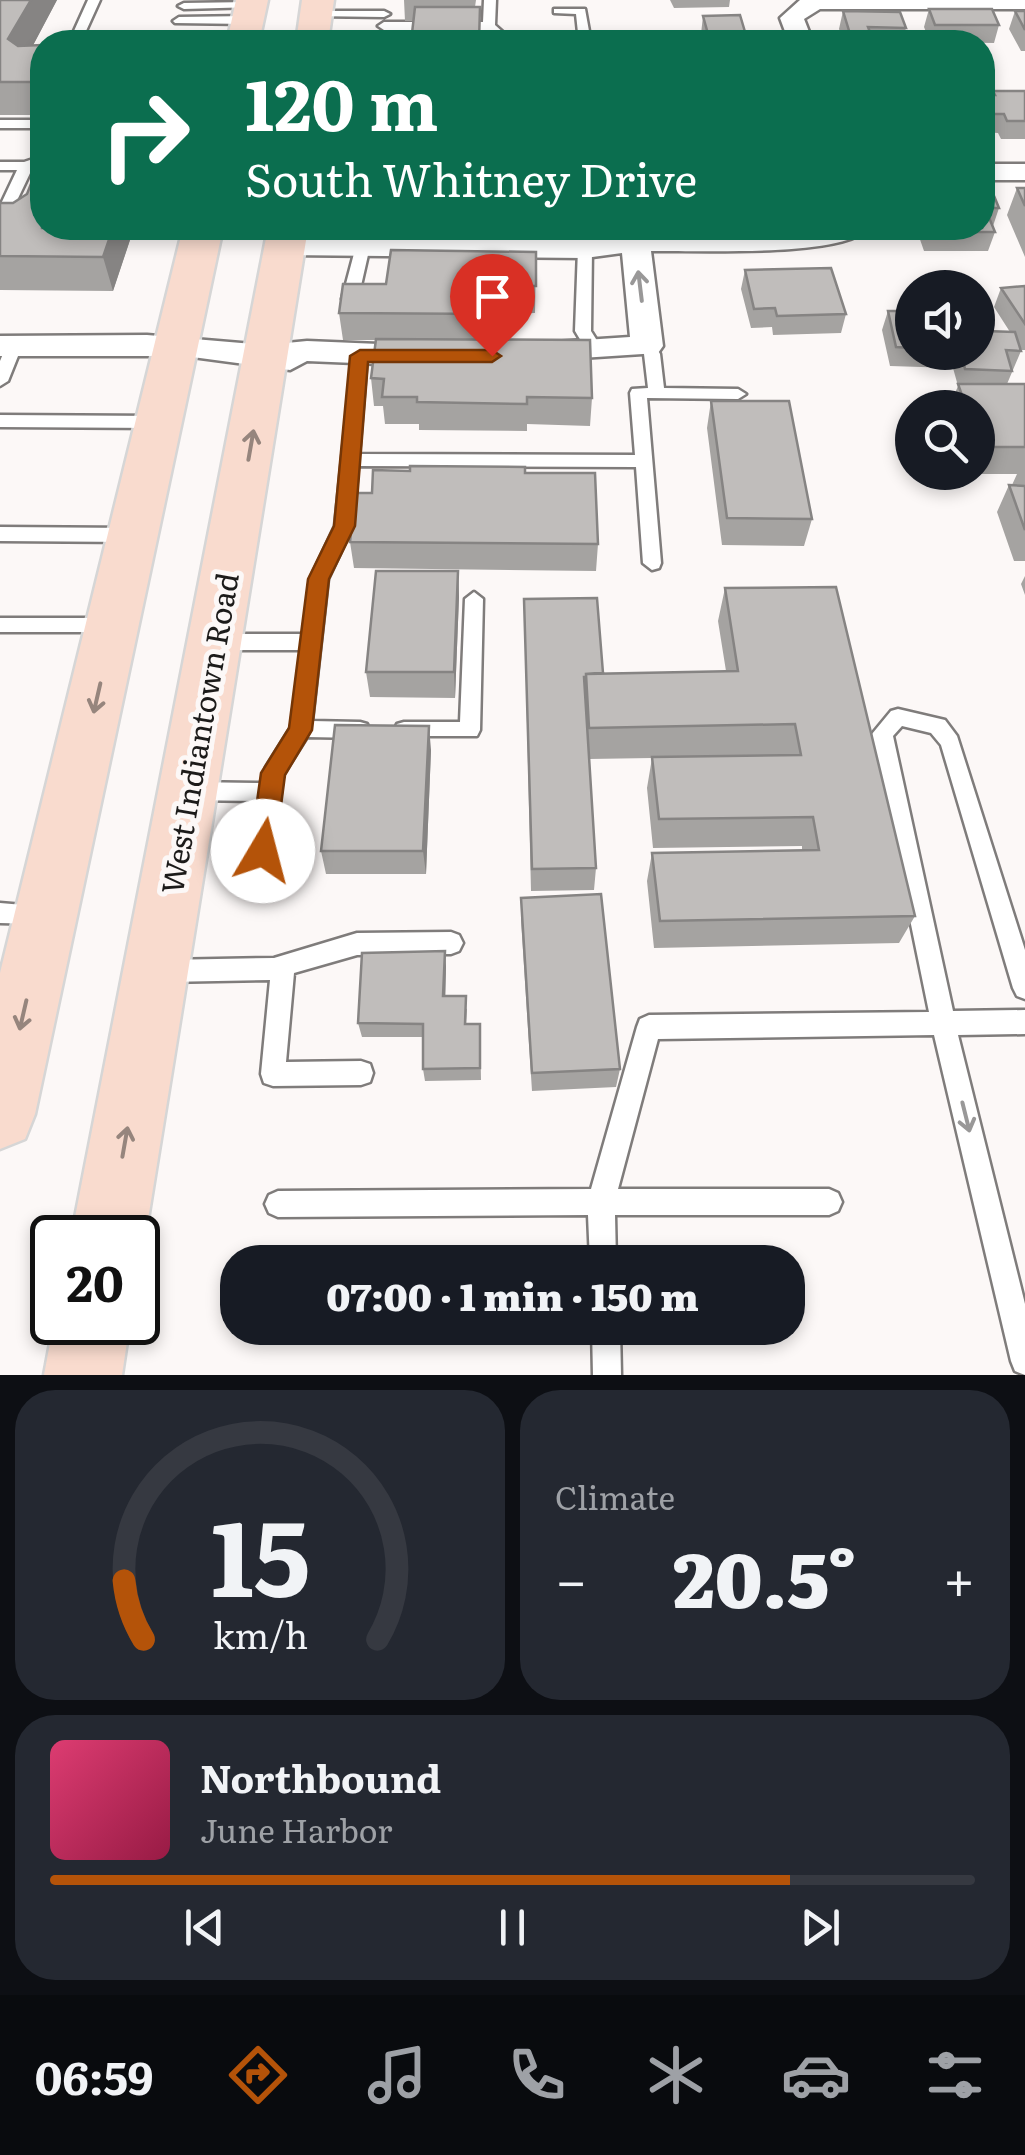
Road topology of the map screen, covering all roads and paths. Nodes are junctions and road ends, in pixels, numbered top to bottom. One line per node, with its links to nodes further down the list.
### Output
1 (94, 0): 11 (lane)
2 (386, 0): 9 (lane)
3 (490, 0): 10 (lane)
4 (1025, 2): 15 (street)
5 (185, 3): 7 (lane); 7 (lane)
6 (558, 11): 14 (lane)
7 (249, 17)
8 (316, 19): 9 (lane)
9 (384, 20): 10 (lane); 12 (lane)
10 (489, 26): 13 (lane)
11 (80, 30)
12 (383, 30)
13 (494, 30)
14 (583, 30)
15 (796, 30)
16 (0, 124): 17 (lane)
17 (30, 124)
18 (30, 164): 20 (lane)
19 (0, 166): 20 (lane)
20 (26, 166): 23 (lane)
21 (995, 172): 22 (street)
22 (1025, 172)
23 (0, 210)
24 (201, 240): 36 (main road)
25 (286, 240): 37 (main road, West Indiantown Road)
26 (322, 240): 30 (street)
27 (620, 240): 29 (street)
28 (825, 240): 29 (street)
29 (635, 243): 31 (street); 34 (street, one-way to 29)
30 (363, 246): 31 (street); 32 (lane)
31 (585, 249): 35 (lane)
32 (350, 299)
33 (7, 346): 36 (street); 41 (lane)
34 (647, 346): 35 (street); 42 (lane)
35 (593, 347): 38 (street)
36 (178, 348): 37 (street); 45 (main road)
37 (268, 354): 39 (street); 54 (main road, West Indiantown Road, one-way to 37)
38 (511, 354)
39 (360, 356): 40 (street); 46 (lane)
40 (454, 356)
41 (0, 381)
42 (657, 393): 43 (lane); 47 (lane)
43 (738, 394)
44 (0, 421): 45 (lane)
45 (160, 422): 49 (main road)
46 (351, 460): 47 (lane); 55 (lane)
47 (644, 461): 50 (lane)
48 (0, 534): 49 (lane)
49 (134, 535): 53 (main road)
50 (652, 562)
51 (474, 599): 56 (lane)
52 (0, 625): 53 (lane)
53 (114, 625): 60 (main road, one-way to 60)
54 (214, 642): 55 (lane); 57 (main road, West Indiantown Road)
55 (311, 642): 56 (lane)
56 (301, 730): 58 (lane)
57 (188, 791): 58 (lane); 63 (main road, West Indiantown Road)
58 (271, 792): 59 (lane)
59 (259, 880)
60 (23, 914): 68 (main road, one-way to 68)
61 (451, 944): 62 (lane)
62 (283, 969): 63 (lane); 67 (lane)
63 (156, 971): 72 (main road, West Indiantown Road, one-way to 63)
64 (1025, 988): 66 (lane)
65 (1025, 1022): 66 (lane)
66 (943, 1023): 69 (lane); 76 (lane, one-way to 76)
67 (361, 1073)
68 (0, 1114)
69 (601, 1202): 70 (lane); 71 (lane); 73 (lane)
70 (828, 1202)
71 (278, 1204)
72 (112, 1215)
73 (602, 1245)
74 (88, 1345): 77 (main road)
75 (606, 1345): 78 (lane)
76 (1025, 1361)
77 (83, 1375)
78 (607, 1375)

